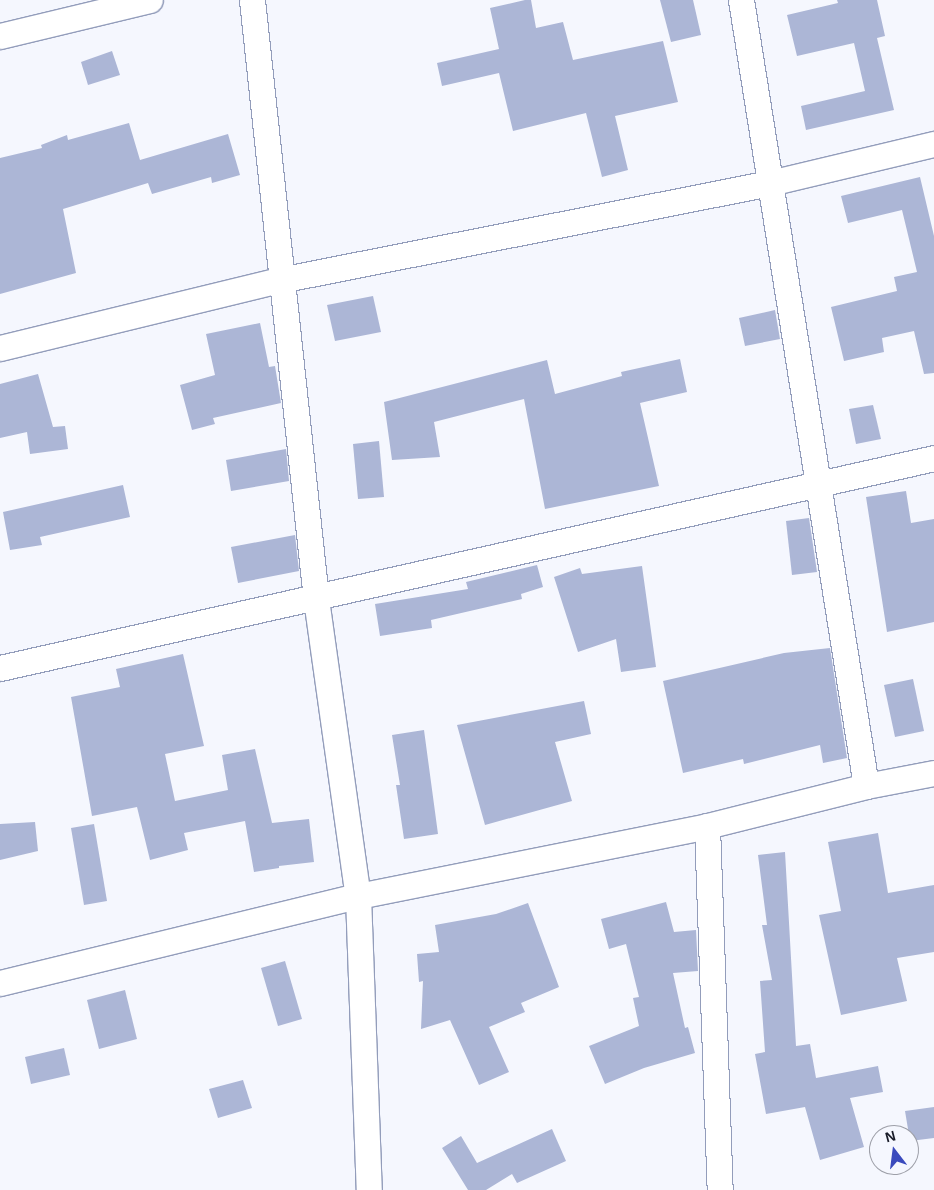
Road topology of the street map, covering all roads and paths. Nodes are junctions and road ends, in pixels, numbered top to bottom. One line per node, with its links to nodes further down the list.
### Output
1 (150, 0): 4 (street)
2 (252, 0): 7 (street)
3 (741, 0): 6 (street)
4 (0, 36)
5 (934, 144): 6 (street)
6 (770, 183): 7 (street); 10 (street)
7 (280, 280): 8 (street); 11 (street)
8 (0, 348)
9 (934, 458): 10 (street)
10 (818, 485): 11 (street); 14 (street)
11 (316, 599): 12 (street); 16 (street)
12 (0, 668)
13 (934, 773): 14 (street)
14 (866, 786): 15 (street)
15 (707, 826): 16 (street); 19 (street)
16 (358, 896): 17 (street); 18 (street)
17 (0, 983)
18 (369, 1190)
19 (720, 1190)

